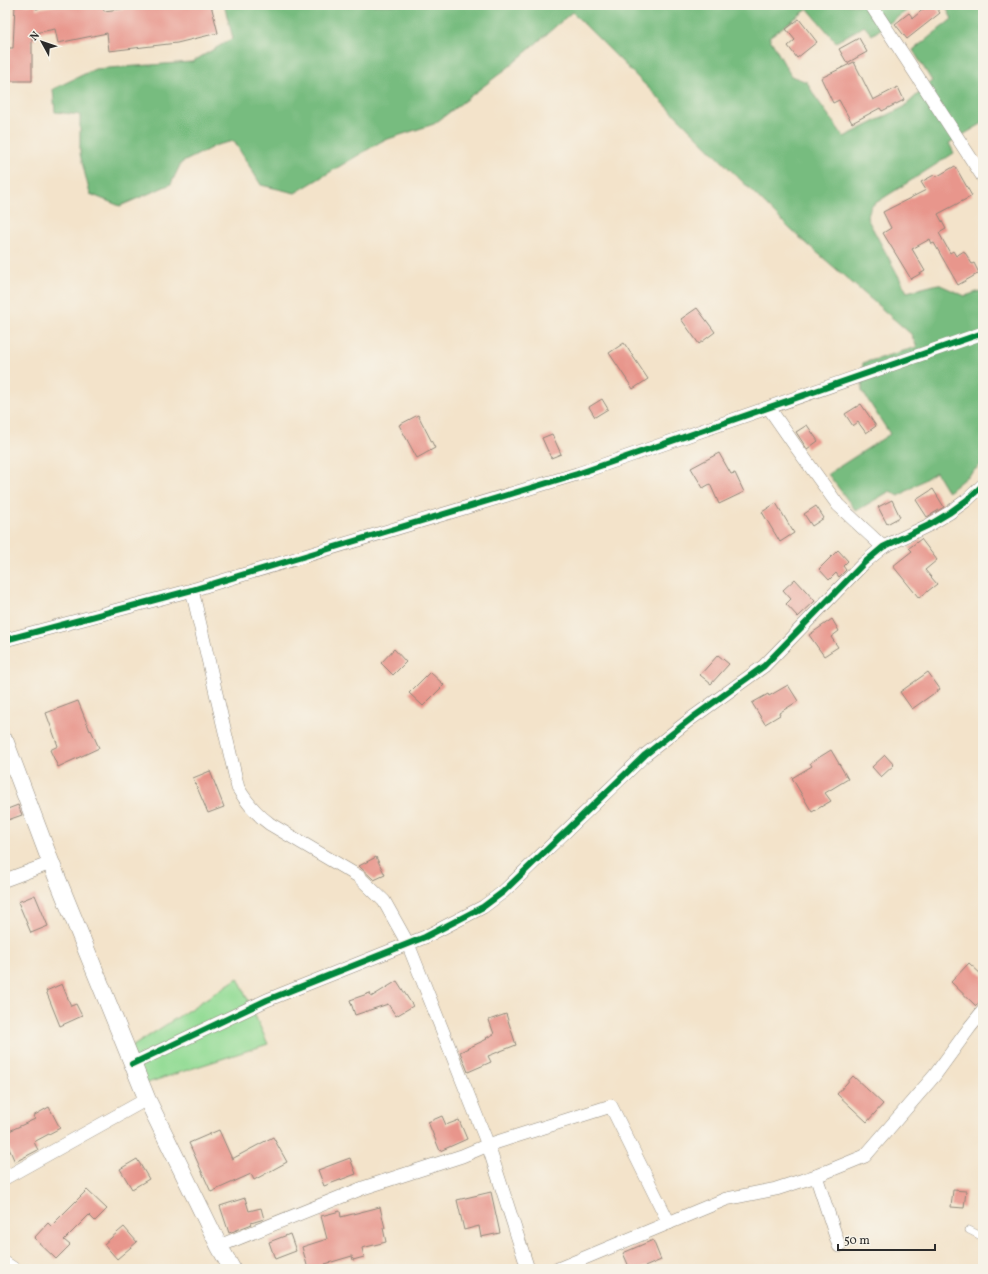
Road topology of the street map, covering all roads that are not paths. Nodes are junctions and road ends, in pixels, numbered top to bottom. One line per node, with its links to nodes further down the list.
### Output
1 (871, 5): 2 (street)
2 (983, 177)
3 (983, 333): 4 (street)
4 (769, 408): 6 (street); 7 (street)
5 (983, 485): 6 (street)
6 (883, 547): 12 (street)
7 (192, 590): 8 (street); 12 (street)
8 (5, 640)
9 (5, 741): 10 (street)
10 (51, 863): 11 (street); 14 (street)
11 (5, 880)
12 (408, 944): 14 (street); 16 (street)
13 (983, 1011): 17 (street)
14 (132, 1064): 15 (street)
15 (147, 1099): 18 (street); 22 (street)
16 (488, 1144): 19 (street); 22 (street); 27 (street)
17 (816, 1176): 19 (street); 23 (street)
18 (5, 1178)
19 (669, 1223): 28 (street)
20 (969, 1230): 21 (lane)
21 (983, 1237)
22 (219, 1246): 26 (street)
23 (839, 1246)
24 (5, 1263): 25 (street)
25 (14, 1269)
26 (232, 1269)
27 (528, 1269)
28 (558, 1269)

